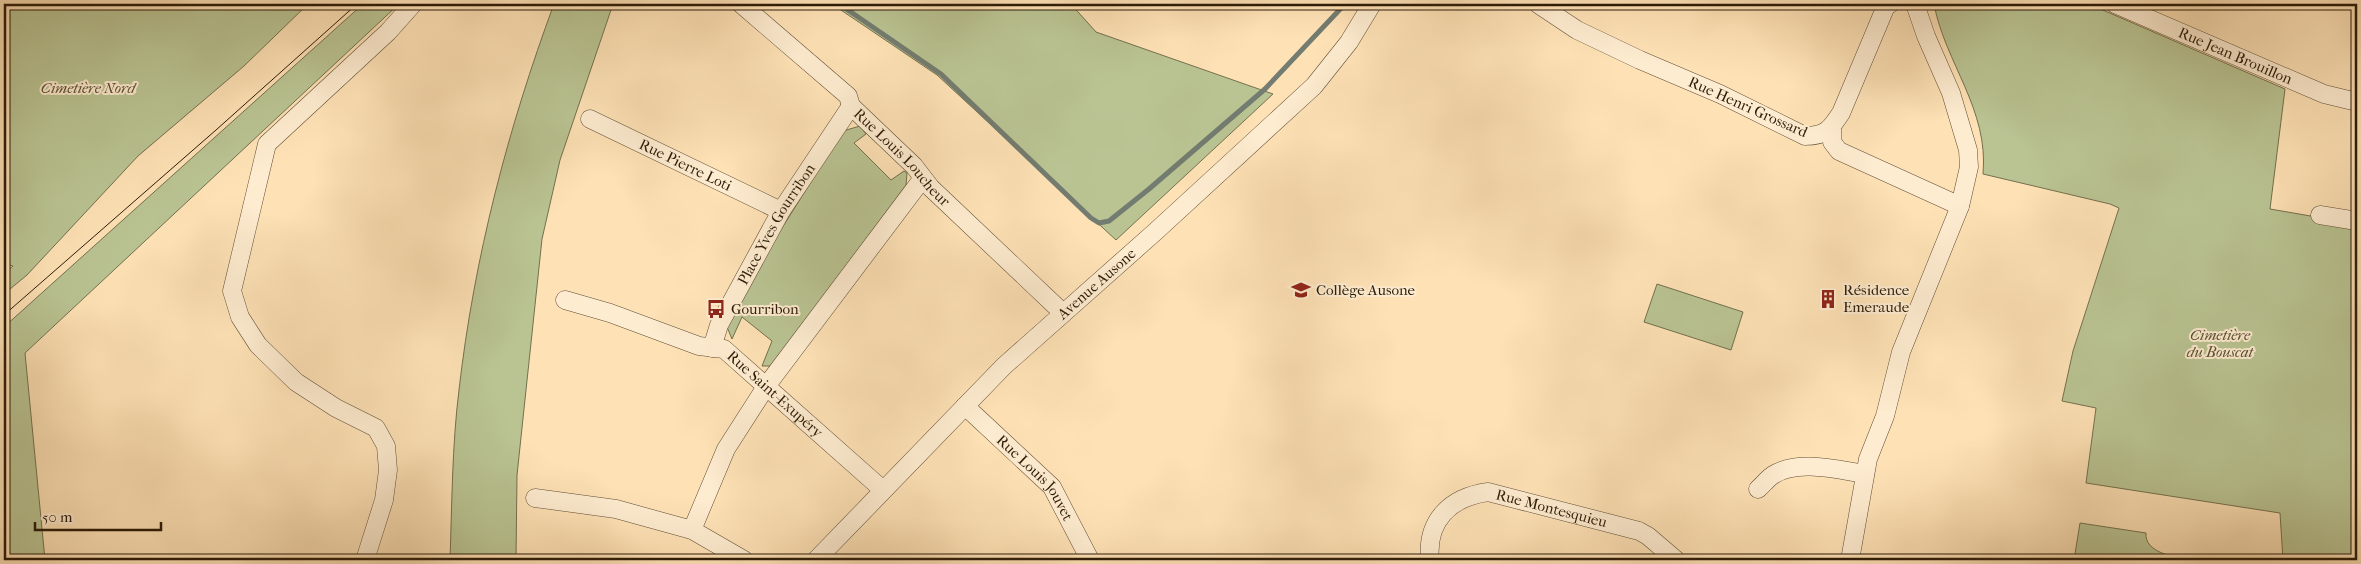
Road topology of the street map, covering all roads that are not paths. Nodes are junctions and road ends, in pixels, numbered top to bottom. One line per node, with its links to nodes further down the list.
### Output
1 (413, 4): 27 (street)
2 (740, 4): 9 (street, Rue Louis Loucheur)
3 (1372, 4): 18 (street, Avenue Ausone)
4 (1538, 4): 11 (street, Rue Henri Grossard)
5 (1890, 4): 11 (street)
6 (1916, 4): 13 (street)
7 (2115, 4): 8 (street, Rue Jean Brouillon)
8 (2357, 102)
9 (851, 106): 12 (street, Rue Louis Loucheur); 14 (street, Place Yves Gourribon)
10 (590, 119): 14 (street, Rue Pierre Loti)
11 (1832, 127): 13 (street, Rue Henri Grossard)
12 (923, 178): 18 (street, Rue Louis Loucheur); 20 (street)
13 (1960, 206): 22 (street)
14 (781, 211): 19 (street, Place Yves Gourribon)
15 (2320, 215): 16 (street)
16 (2357, 221)
17 (565, 300): 19 (street, Rue Saint-Exupéry)
18 (1064, 312): 21 (street, Avenue Ausone)
19 (712, 348): 20 (street, Rue Saint-Exupéry)
20 (767, 385): 24 (street, Rue Saint-Exupéry); 26 (street)
21 (965, 406): 24 (street, Avenue Ausone); 30 (street, Rue Louis Jouvet)
22 (1865, 474): 23 (street); 33 (street)
23 (1758, 489)
24 (883, 490): 29 (street, Avenue Ausone)
25 (535, 498): 26 (street)
26 (692, 530): 28 (street)
27 (365, 560)
28 (744, 560)
29 (816, 560)
30 (1090, 560)
31 (1430, 560): 32 (street, Rue Montesquieu)
32 (1676, 560)
33 (1850, 560)

